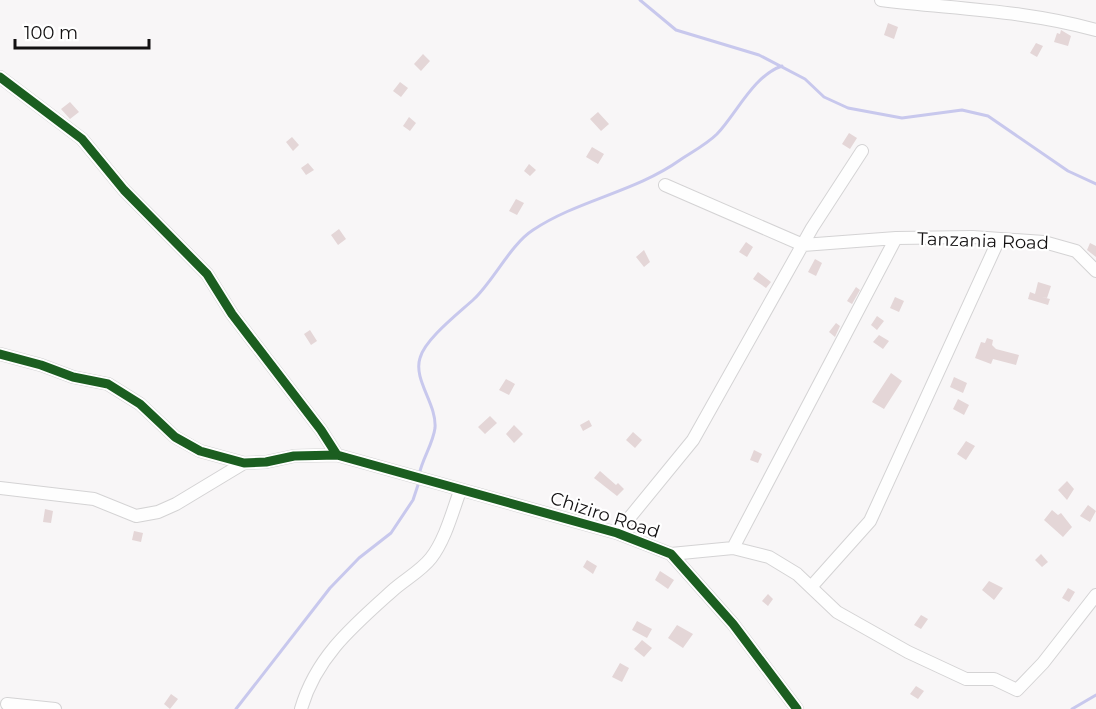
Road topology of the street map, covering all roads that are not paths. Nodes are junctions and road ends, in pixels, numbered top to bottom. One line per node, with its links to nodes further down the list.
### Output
1 (881, 0): 2 (street)
2 (1096, 30)
3 (0, 77): 11 (street)
4 (862, 151): 8 (street)
5 (665, 185): 8 (street)
6 (896, 238): 7 (street, Tanzania Road); 8 (street, Tanzania Road); 16 (street)
7 (999, 239): 9 (street, Tanzania Road); 18 (street)
8 (803, 245): 15 (street)
9 (1096, 271)
10 (0, 354): 12 (street)
11 (337, 455): 12 (street, Chiziro Road); 14 (street, Chiziro Road)
12 (244, 463): 13 (street)
13 (0, 488)
14 (460, 491): 15 (street, Chiziro Road); 22 (street)
15 (617, 533): 17 (street, Chiziro Road)
16 (733, 548): 17 (street); 18 (street)
17 (671, 554): 23 (street, Chiziro Road)
18 (811, 587): 19 (street)
19 (1096, 595)
20 (7, 704): 21 (street)
21 (55, 709)
22 (301, 709)
23 (797, 709)

